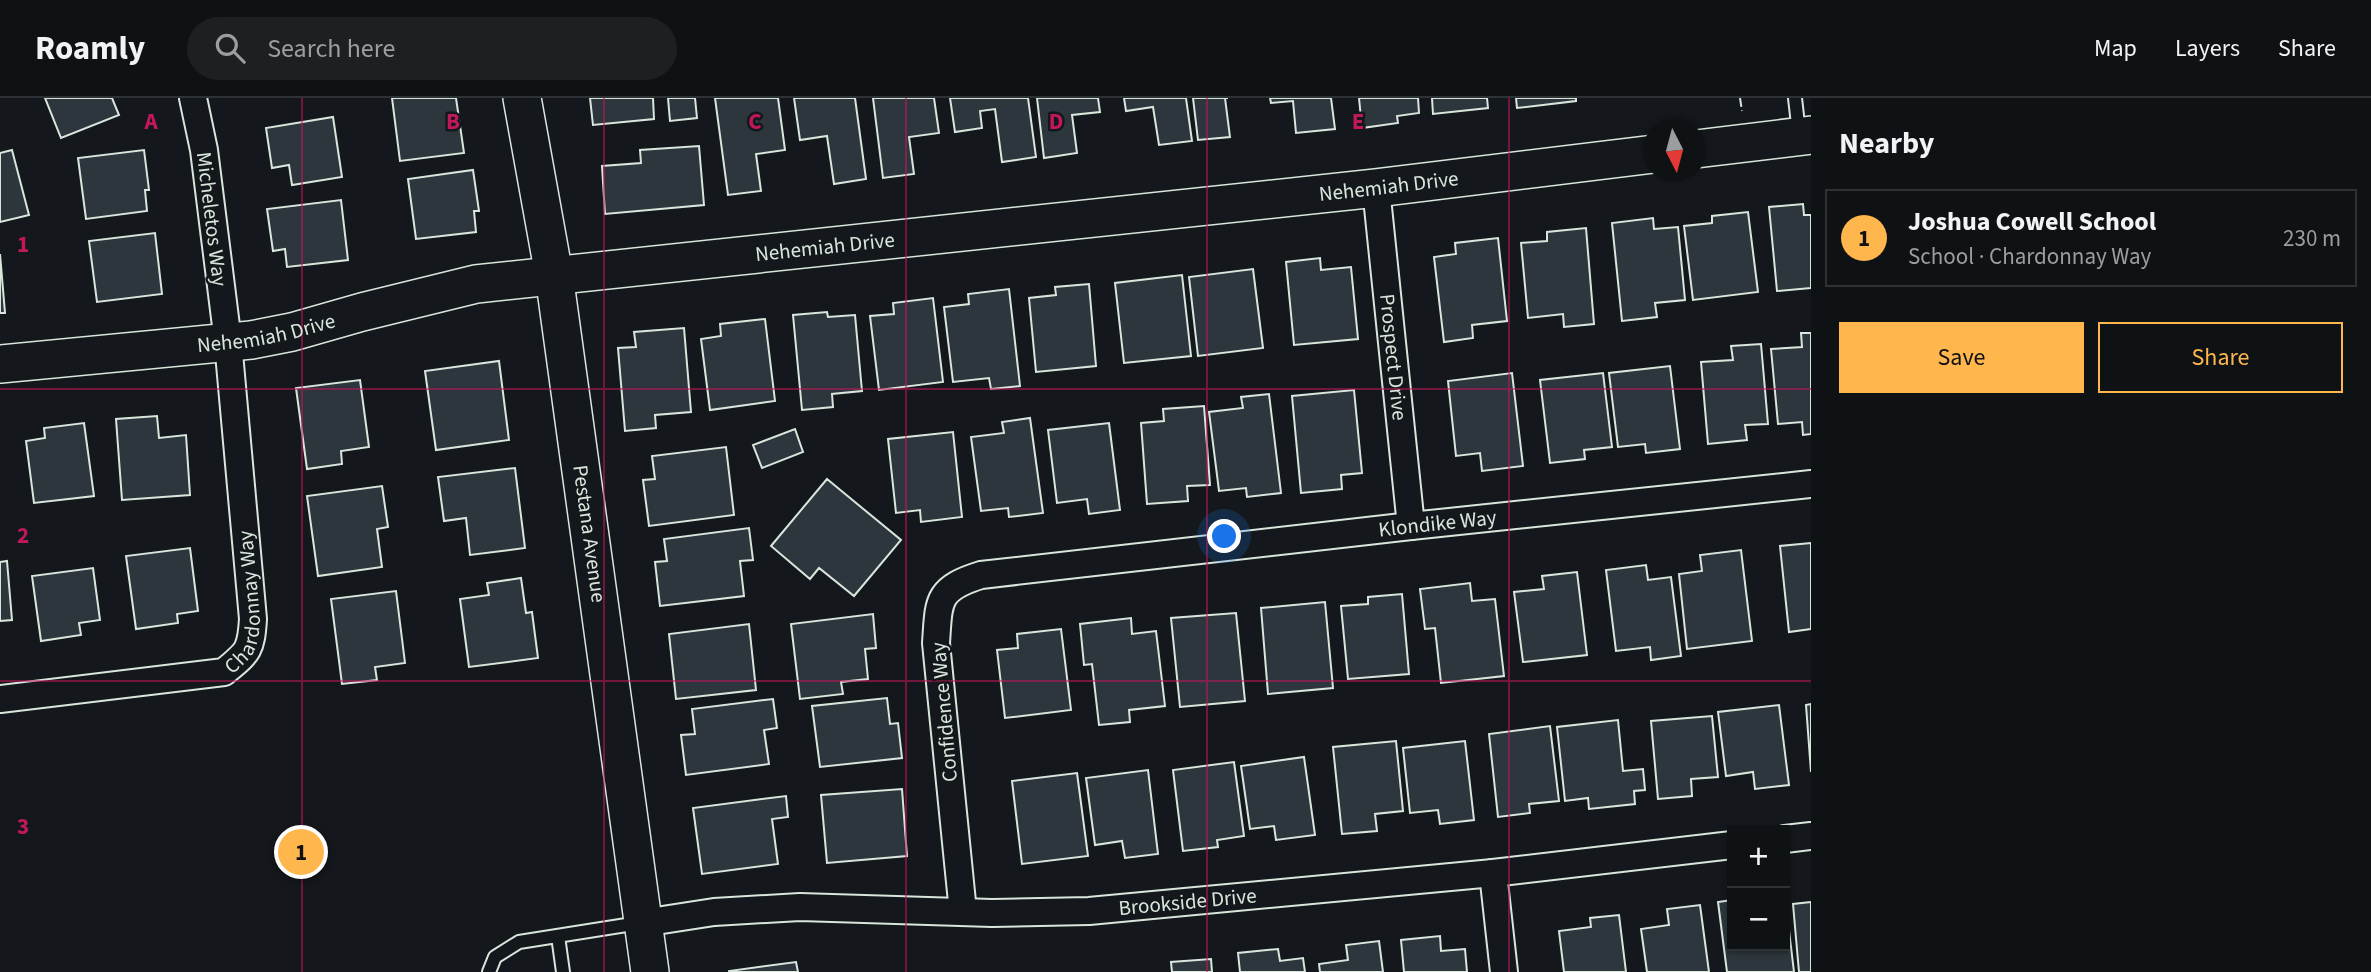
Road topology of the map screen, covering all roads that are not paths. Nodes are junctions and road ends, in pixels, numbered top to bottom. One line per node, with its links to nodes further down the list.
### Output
1 (193, 98): 9 (street, Micheletos Way)
2 (522, 98): 8 (street, Pestana Avenue)
3 (1795, 98): 4 (lane)
4 (1805, 136): 5 (street)
5 (1706, 148)
6 (1643, 155): 7 (street, Nehemiah Drive)
7 (1376, 188): 8 (street, Nehemiah Drive); 12 (street, Prospect Drive)
8 (554, 275): 9 (street, Nehemiah Drive); 20 (street, Pestana Avenue)
9 (228, 341): 10 (street, Nehemiah Drive); 14 (street, Chardonnay Way)
10 (0, 364)
11 (1811, 484): 12 (street, Klondike Way)
12 (1411, 526): 13 (street, Klondike Way)
13 (1062, 566): 19 (street, Confidence Way)
14 (0, 699)
15 (1811, 836): 16 (street)
16 (1790, 838)
17 (1727, 846): 18 (street, Brookside Drive)
18 (1493, 873): 19 (street, Brookside Drive); 25 (street)
19 (963, 912): 20 (street, Brookside Drive)
20 (643, 923): 21 (lane); 24 (street, Pestana Avenue)
21 (558, 936): 22 (lane); 23 (lane)
22 (489, 972)
23 (563, 972)
24 (650, 972)
25 (1504, 972)

